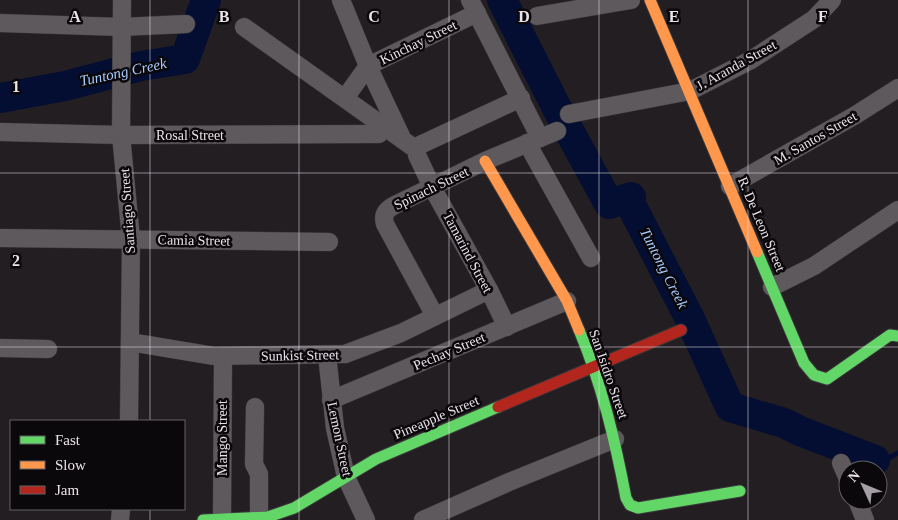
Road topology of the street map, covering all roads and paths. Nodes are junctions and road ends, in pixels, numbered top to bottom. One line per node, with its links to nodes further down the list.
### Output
1 (122, 0): 10 (street, Santiago Street)
2 (340, 0): 12 (street)
3 (631, 0): 7 (street)
4 (650, 0): 14 (street, R. De Leon Street)
5 (832, 0): 14 (street, J. Aranda Street)
6 (474, 7): 12 (street, Kinchay Street); 16 (street, Kinchay Street)
7 (537, 16)
8 (0, 23): 10 (street)
9 (186, 24): 10 (street)
10 (121, 27): 21 (street, Santiago Street)
11 (244, 27): 15 (street)
12 (368, 66): 15 (street, Kinchay Street); 22 (street)
13 (898, 88): 26 (street, M. Santos Street)
14 (690, 91): 17 (street, J. Aranda Street); 26 (street, R. De Leon Street)
15 (345, 98): 22 (street)
16 (521, 98): 23 (street, Kinchay Street); 24 (street)
17 (569, 114)
18 (556, 131): 23 (street, Spinach Street)
19 (0, 132): 21 (street, Rosal Street)
20 (379, 134): 21 (street, Rosal Street)
21 (121, 135): 30 (street, Santiago Street)
22 (402, 139): 24 (street)
23 (534, 141): 25 (street, Spinach Street); 32 (street, Kinchay Street)
24 (417, 150): 27 (street, Tamarind Street)
25 (485, 161): 27 (street, Spinach Street); 35 (street, San Isidro Street)
26 (730, 186): 33 (street, R. De Leon Street)
27 (432, 187): 34 (street, Tamarind Street); 36 (street, Spinach Street)
28 (898, 210): 33 (street)
29 (0, 238): 30 (street, Camia Street)
30 (130, 239): 31 (street, Camia Street); 40 (street, Santiago Street)
31 (329, 242)
32 (592, 258)
33 (772, 287): 39 (street, R. De Leon Street)
34 (489, 290): 36 (street, Sunkist Street); 37 (street, Tamarind Street)
35 (567, 300): 37 (street, Pechay Street); 45 (street, San Isidro Street)
36 (435, 316): 43 (street, Sunkist Street)
37 (507, 327): 46 (street, Pechay Street)
38 (681, 330): 45 (street, Pineapple Street)
39 (896, 334)
40 (130, 342): 44 (street, Sunkist Street); 48 (street, Santiago Street)
41 (0, 348): 42 (street)
42 (48, 349)
43 (327, 355): 44 (street, Sunkist Street); 46 (street, Lemon Street)
44 (223, 356): 53 (street, Mango Street)
45 (594, 366): 49 (street, San Isidro Street); 50 (street, Pineapple Street)
46 (331, 400): 50 (street, Lemon Street)
47 (255, 407): 52 (street)
48 (129, 420)
49 (615, 439): 51 (street, San Isidro Street); 56 (street)
50 (346, 477): 52 (street, Pineapple Street); 55 (street, Lemon Street)
51 (740, 491)
52 (265, 518): 53 (street, Pineapple Street)
53 (222, 519): 54 (street, Pineapple Street)
54 (203, 520)
55 (366, 520)
56 (423, 520)

